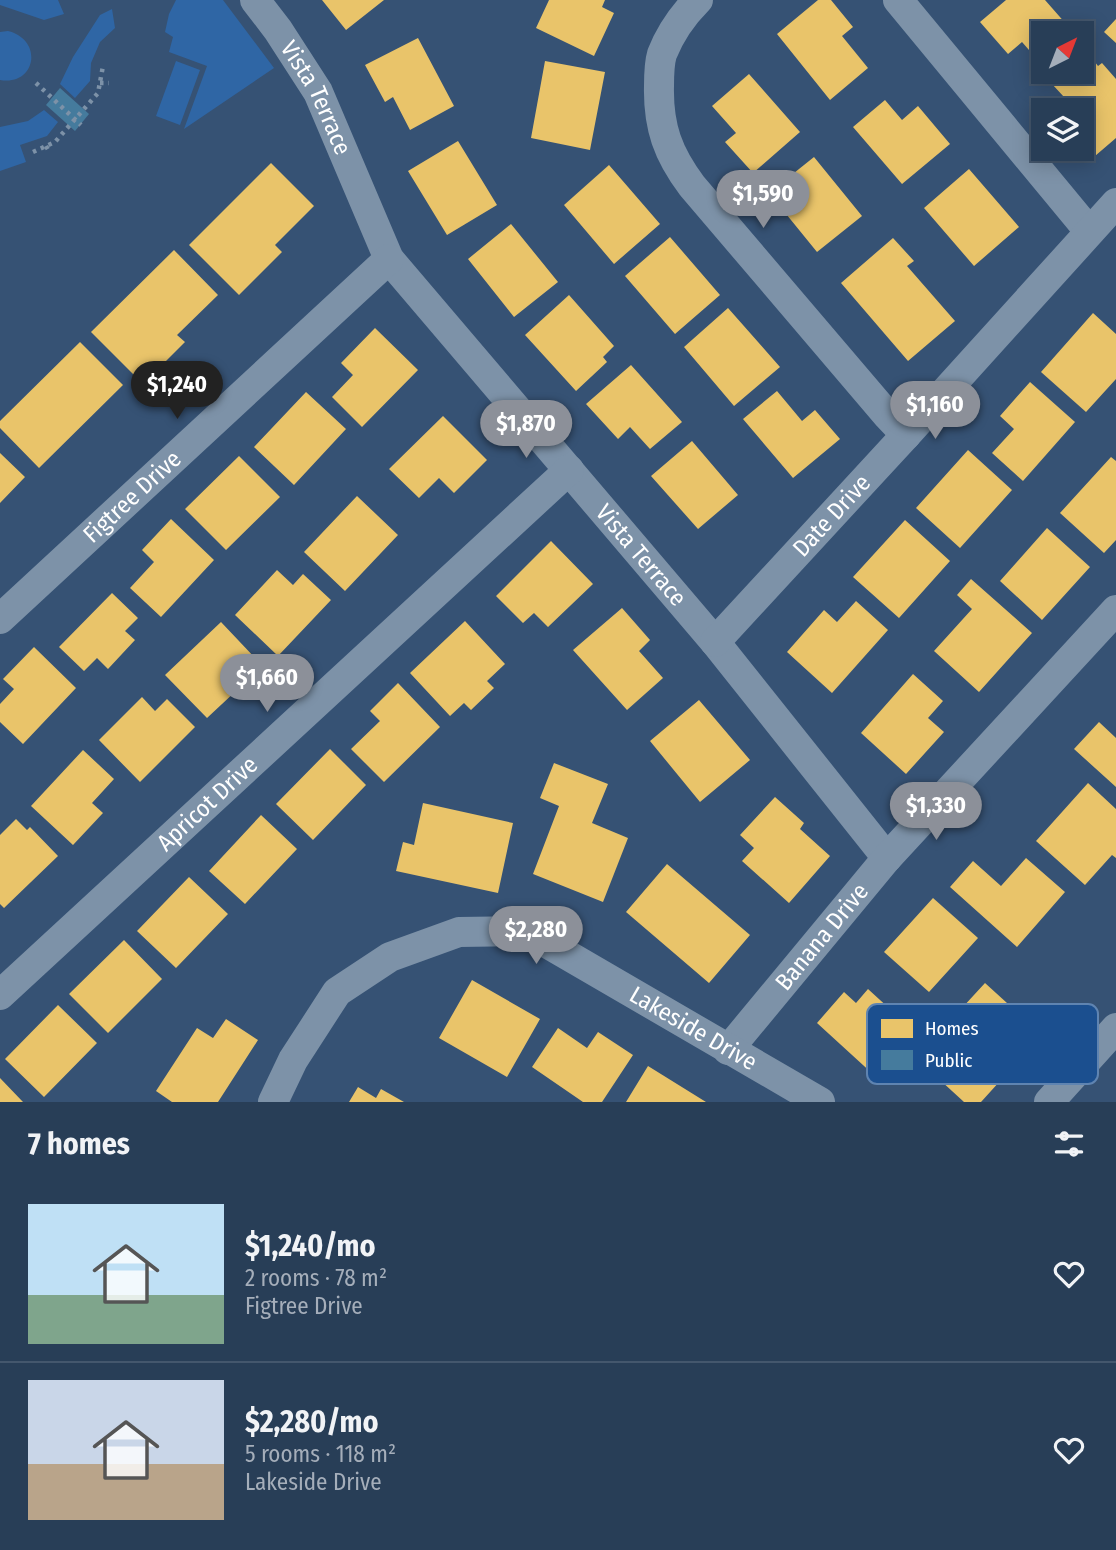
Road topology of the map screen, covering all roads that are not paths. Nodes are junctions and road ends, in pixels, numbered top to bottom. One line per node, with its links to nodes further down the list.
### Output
1 (254, 0): 6 (street, Vista Terrace)
2 (698, 0): 7 (street)
3 (898, 0): 5 (street)
4 (1116, 203): 5 (street, Date Drive)
5 (1090, 231): 7 (street, Date Drive)
6 (389, 259): 8 (street, Vista Terrace); 10 (street, Figtree Drive)
7 (906, 435): 11 (street, Date Drive)
8 (569, 470): 11 (street, Vista Terrace); 13 (street, Apricot Drive)
9 (1116, 610): 12 (street, Banana Drive)
10 (0, 619)
11 (715, 642): 12 (street, Vista Terrace)
12 (887, 858): 16 (street, Banana Drive)
13 (0, 995)
14 (1116, 1028): 15 (street)
15 (1098, 1048)
16 (728, 1050): 18 (street, Lakeside Drive); 19 (street, Lakeside Drive)
17 (1065, 1084): 20 (street)
18 (273, 1102)
19 (820, 1102)
20 (1049, 1102)

